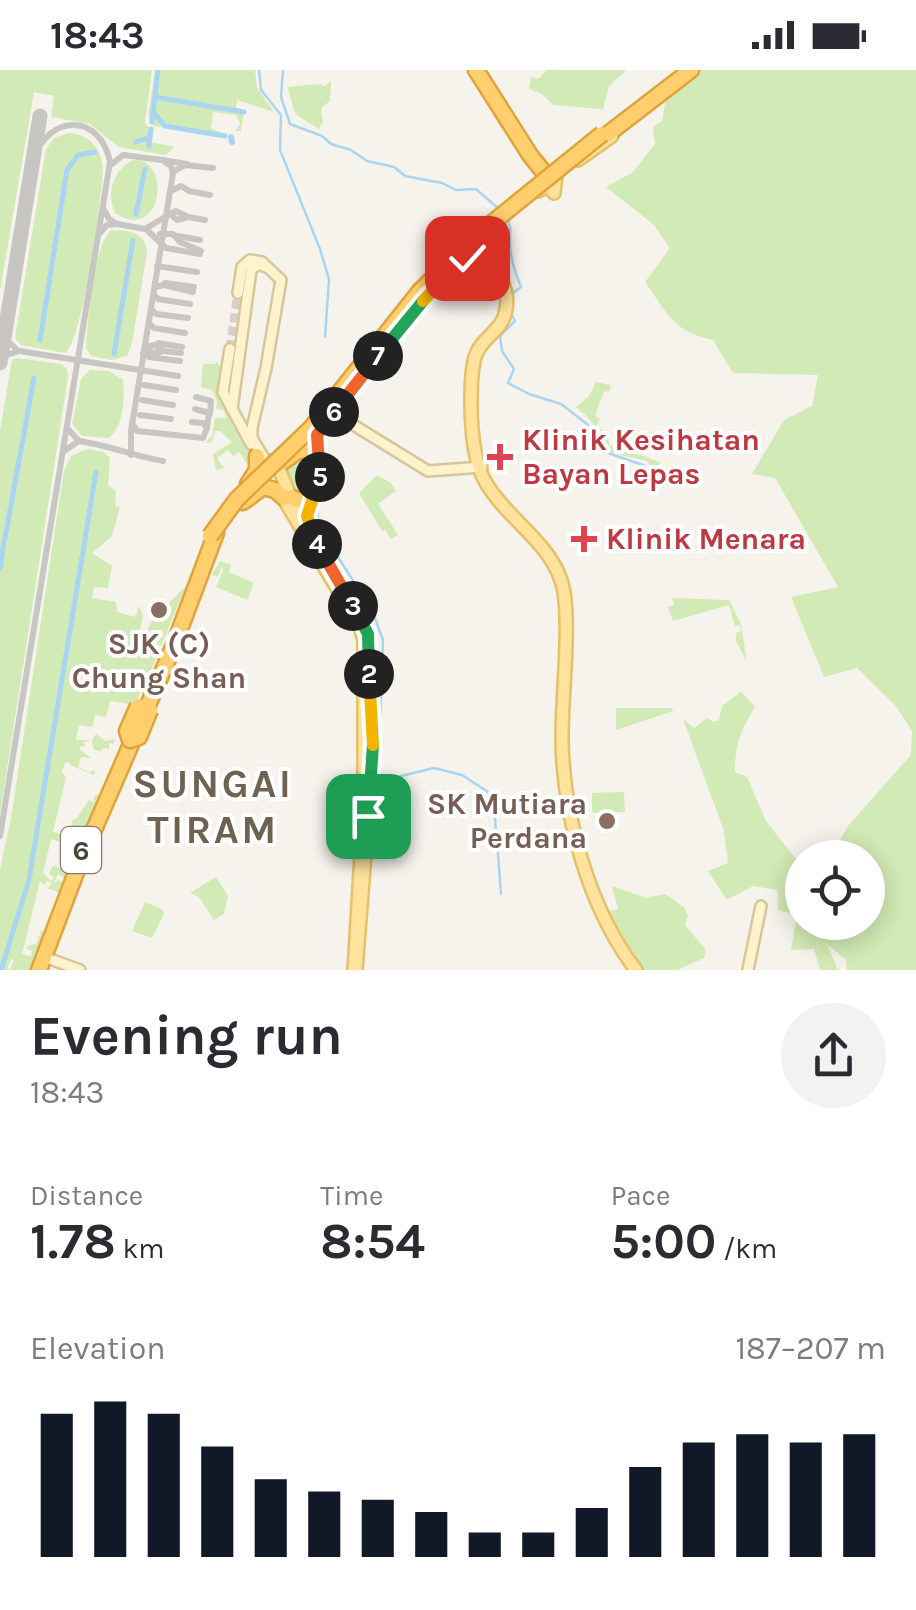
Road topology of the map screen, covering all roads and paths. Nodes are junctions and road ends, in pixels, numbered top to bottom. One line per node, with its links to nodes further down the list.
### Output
1 (478, 70): 4 (highway)
2 (688, 70): 3 (highway, 6)
3 (637, 109): 4 (main road); 4 (highway, 6, bridge)
4 (551, 172): 5 (main road); 5 (main road); 10 (highway, 6, bridge)
5 (504, 214): 6 (main road)
6 (486, 229): 7 (main road); 11 (main road)
7 (468, 256): 10 (main road); 19 (main road)
8 (265, 265): 9 (street); 9 (street); 16 (street)
9 (250, 282): 12 (street)
10 (422, 296): 11 (highway, 6); 15 (main road)
11 (398, 321): 13 (highway, 6); 17 (highway, 6)
12 (236, 366): 14 (street); 14 (street)
13 (361, 366): 17 (highway, 6); 18 (highway)
14 (230, 406): 16 (street); 18 (street)
15 (334, 413): 19 (street); 22 (main road)
16 (254, 417): 18 (street)
17 (313, 428): 18 (highway, 6, bridge); 21 (highway, 6, bridge)
18 (268, 463): 20 (main road); 20 (main road); 20 (highway); 21 (highway, 6, bridge); 23 (highway)
19 (484, 477): 32 (main road)
20 (289, 500): 22 (main road); 23 (highway); 26 (main road)
21 (213, 535): 23 (highway, 6)
22 (314, 538): 26 (main road)
23 (203, 559): 24 (highway, 6)
24 (172, 641): 25 (highway); 28 (highway, 6)
25 (144, 708)
26 (368, 737): 31 (main road)
27 (760, 906): 33 (street)
28 (40, 960): 29 (street); 30 (street)
29 (71, 970)
30 (80, 970)
31 (355, 970)
32 (636, 970)
33 (748, 970)

